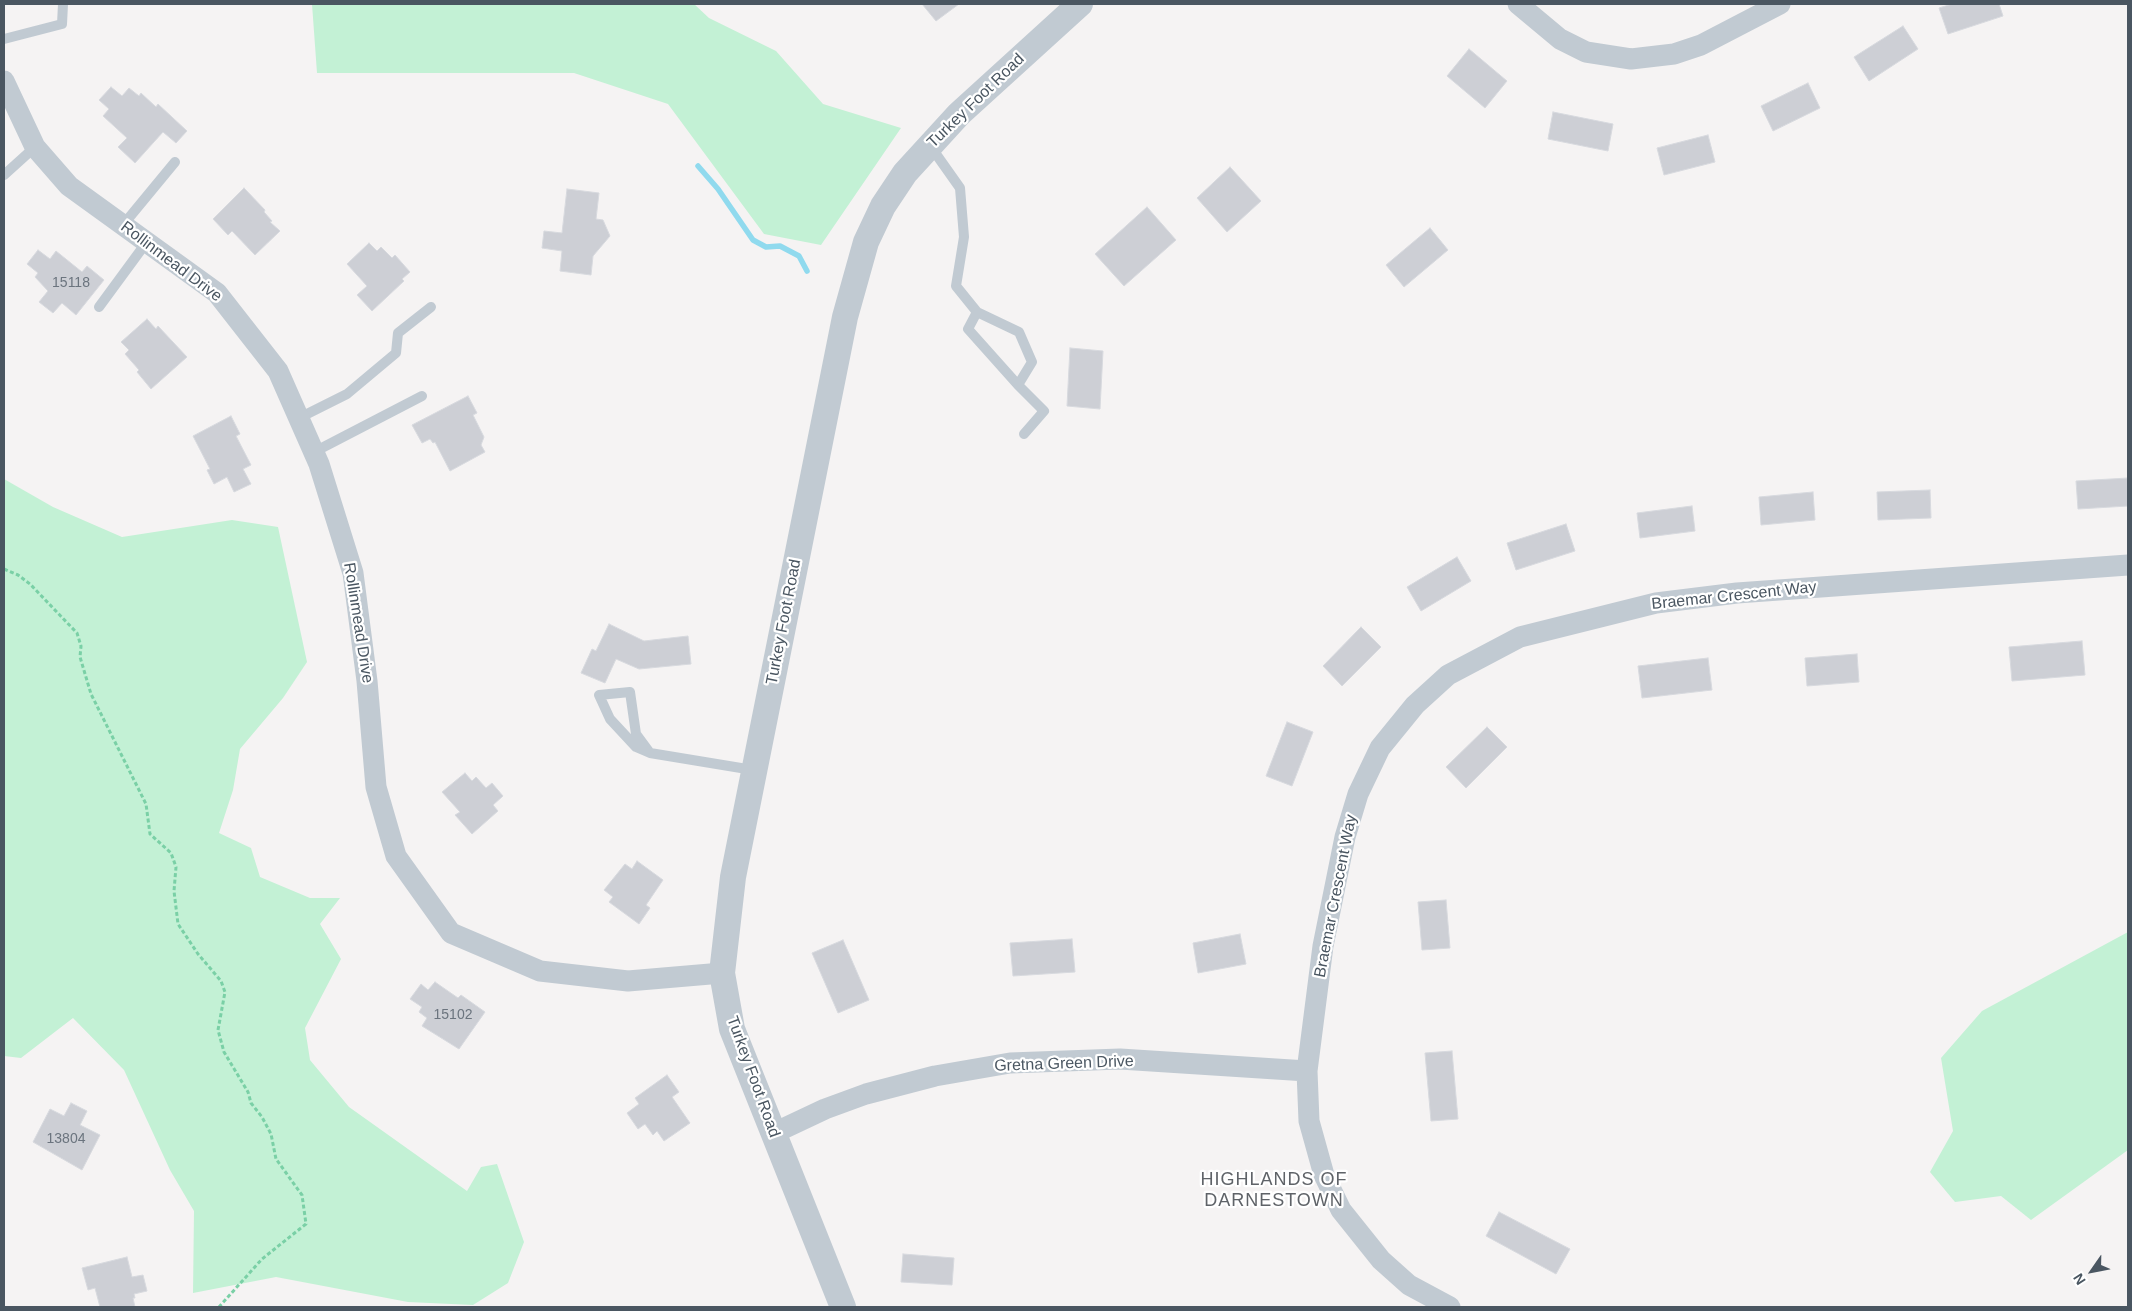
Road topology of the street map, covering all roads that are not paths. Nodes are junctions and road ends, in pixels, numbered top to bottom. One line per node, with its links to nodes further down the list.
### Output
1 (63, 4): 5 (lane)
2 (1080, 4): 7 (street, Turkey Foot Road)
3 (1518, 4): 4 (street)
4 (1780, 4)
5 (4, 38)
6 (4, 81): 8 (street, Rollinmead Drive)
7 (930, 146): 15 (lane); 23 (street, Turkey Foot Road)
8 (35, 147): 10 (lane); 11 (street, Rollinmead Drive)
9 (175, 162): 11 (lane)
10 (4, 175)
11 (122, 225): 12 (street, Rollinmead Drive)
12 (146, 242): 14 (lane); 18 (street, Rollinmead Drive)
13 (430, 307): 18 (lane)
14 (99, 308)
15 (977, 312): 16 (lane); 16 (lane)
16 (1018, 385): 19 (lane)
17 (422, 396): 20 (lane)
18 (299, 418): 20 (street, Rollinmead Drive)
19 (1024, 434)
20 (314, 452): 24 (street, Rollinmead Drive)
21 (2128, 566): 25 (street, Braemar Crescent Way)
22 (650, 753): 22 (lane); 23 (lane)
23 (754, 770): 24 (street, Turkey Foot Road)
24 (722, 973): 26 (street, Turkey Foot Road)
25 (1307, 1071): 26 (street, Gretna Green Drive); 28 (street, Braemar Crescent Way)
26 (772, 1134): 27 (street, Turkey Foot Road)
27 (843, 1307)
28 (1450, 1307)

